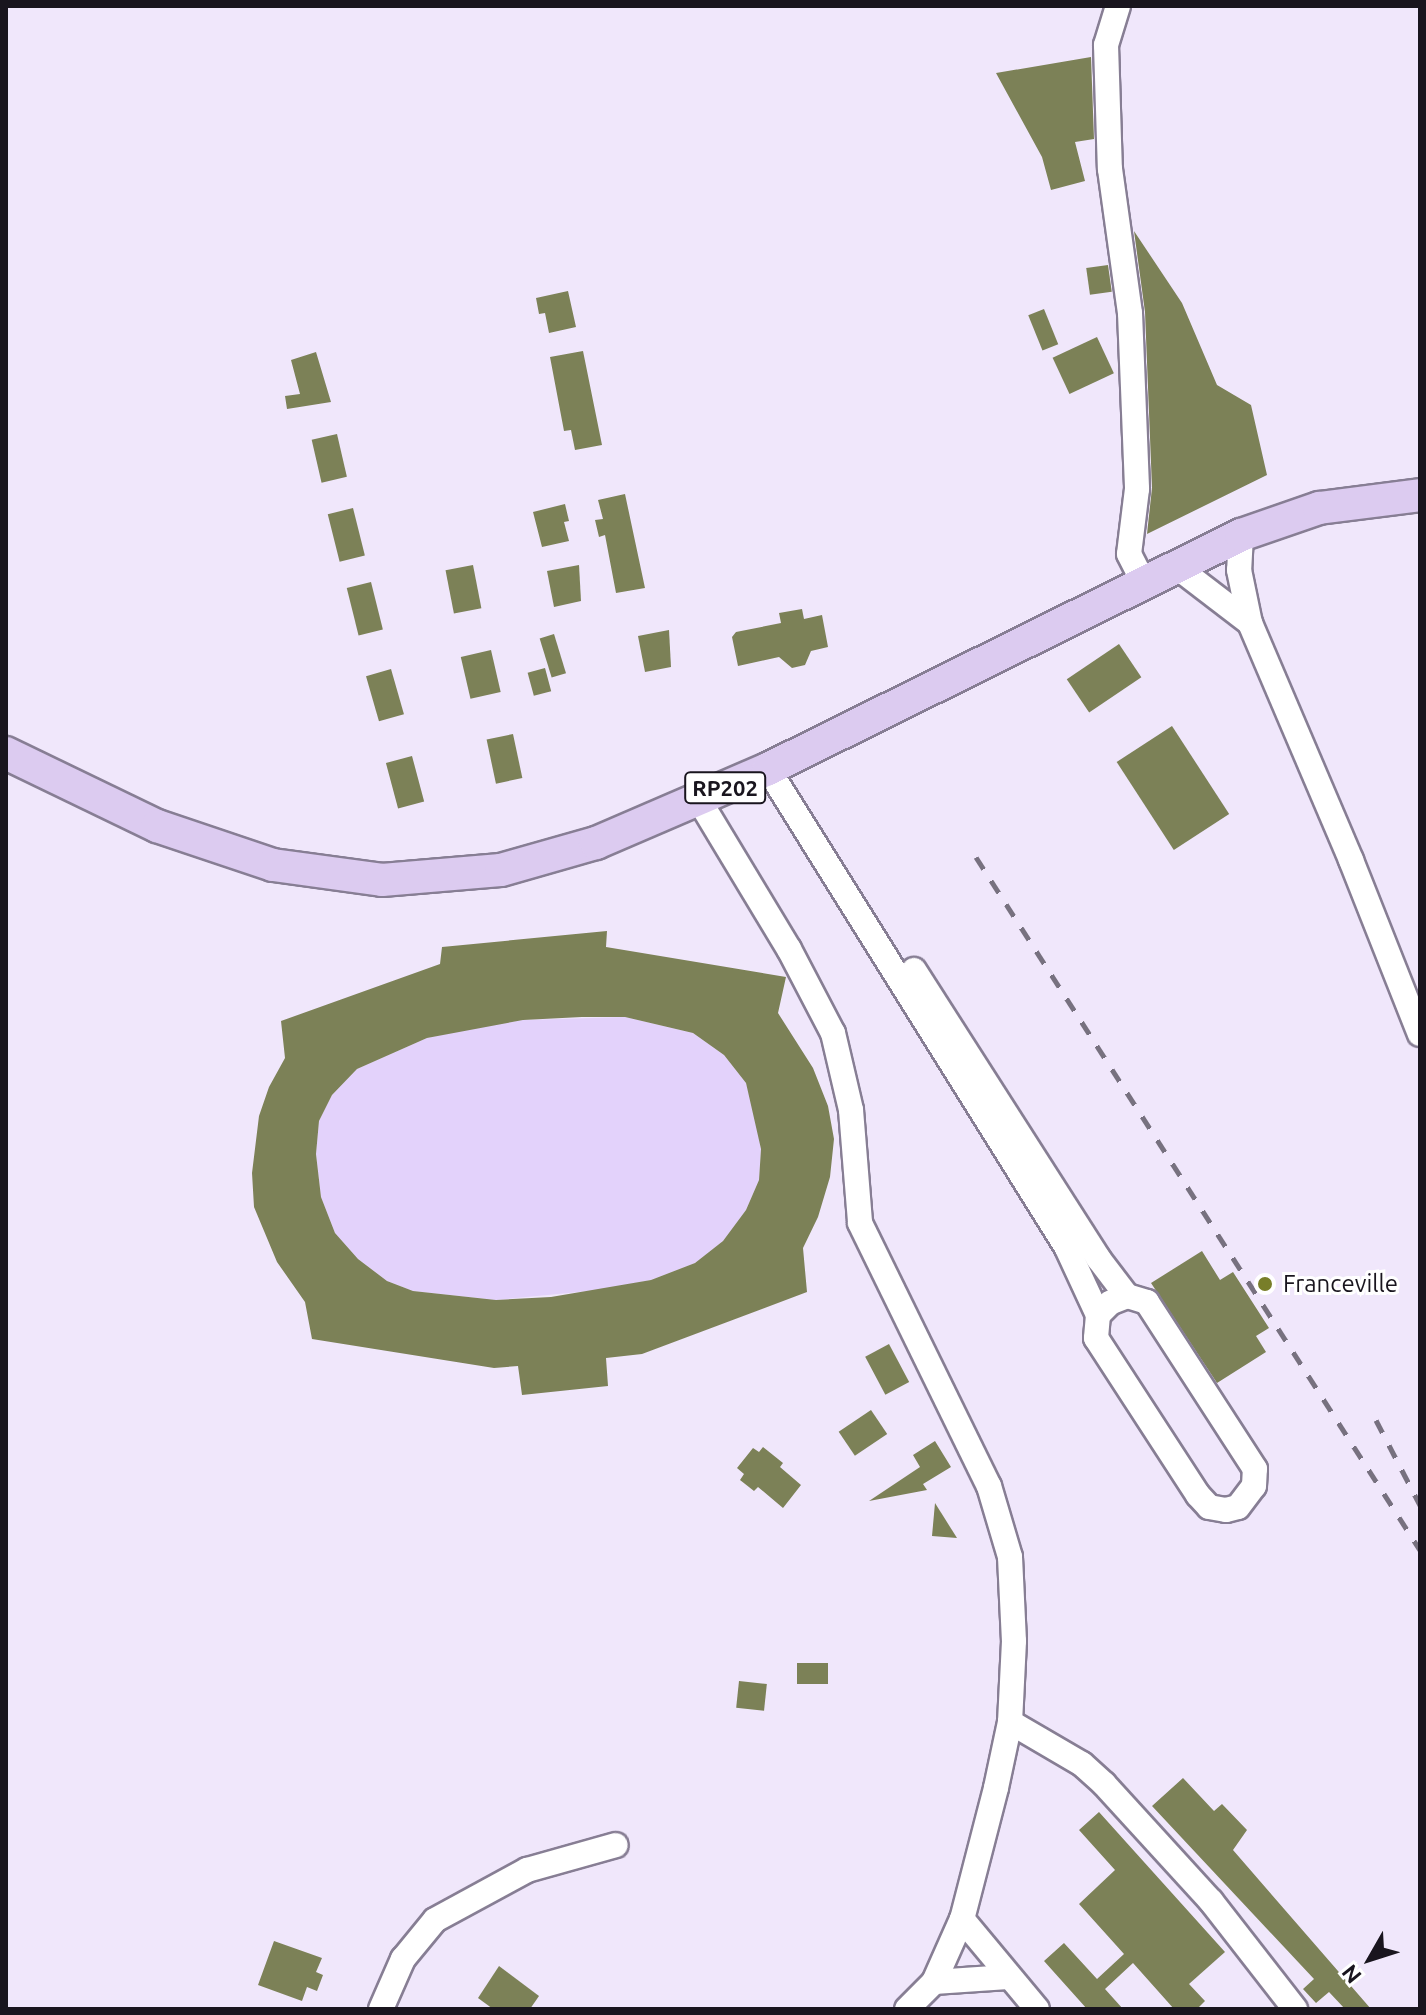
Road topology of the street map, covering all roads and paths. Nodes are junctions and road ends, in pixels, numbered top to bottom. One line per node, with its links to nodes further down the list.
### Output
1 (1118, 6): 5 (street)
2 (1420, 495): 3 (main road, RP202)
3 (1241, 535): 4 (main road, RP202); 6 (street)
4 (1177, 567): 5 (main road, RP202); 6 (street)
5 (1143, 582): 8 (main road, RP202)
6 (1250, 623): 11 (street)
7 (6, 753): 9 (main road, RP202)
8 (768, 769): 9 (main road, RP202); 10 (street)
9 (699, 800): 14 (street)
10 (882, 949): 12 (street); 13 (street)
11 (1420, 1034)
12 (1127, 1296): 13 (street); 13 (street)
13 (1098, 1315)
14 (1010, 1722): 16 (street); 22 (street)
15 (616, 1845): 19 (street)
16 (962, 1919): 17 (street); 18 (street)
17 (1008, 1977): 18 (street); 21 (street)
18 (934, 1982): 20 (street)
19 (381, 2009)
20 (907, 2009)
21 (1037, 2009)
22 (1295, 2009)

